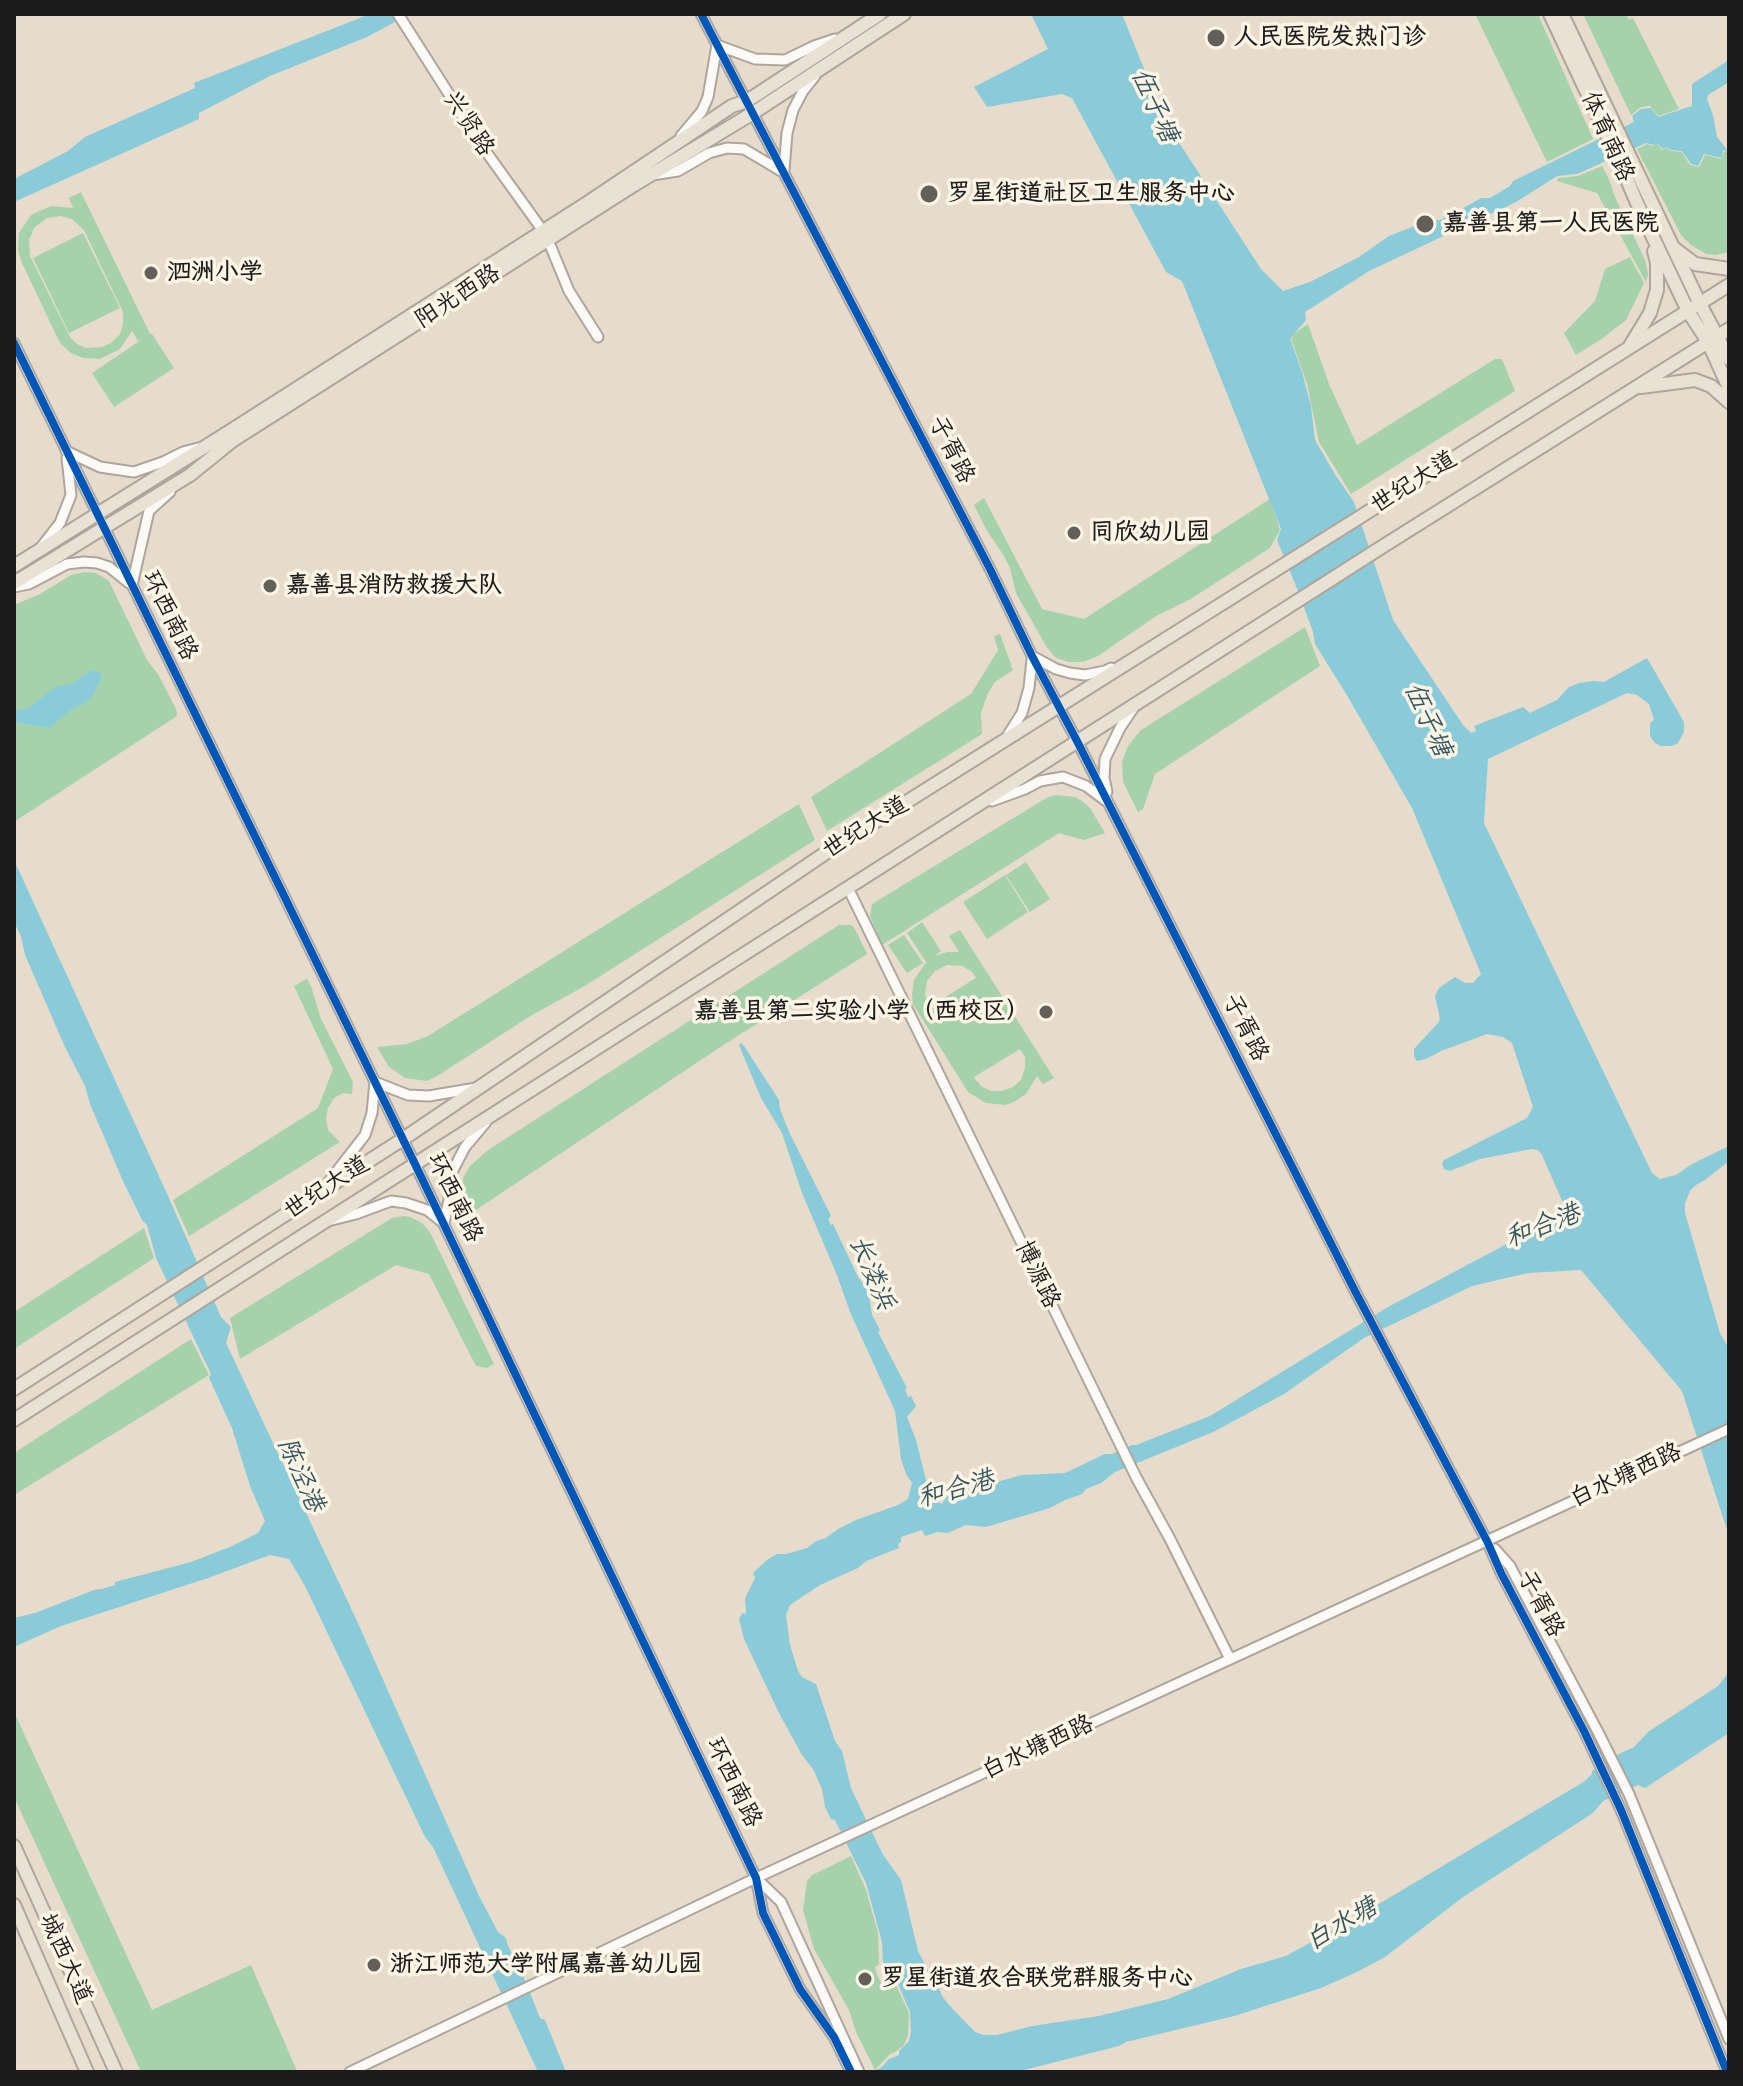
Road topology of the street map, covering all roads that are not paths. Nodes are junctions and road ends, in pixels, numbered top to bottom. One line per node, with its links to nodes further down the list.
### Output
1 (701, 14): 8 (street, 子胥路)
2 (880, 14): 7 (main road, 阳光西路)
3 (904, 14): 9 (main road, 阳光西路)
4 (1550, 14): 11 (main road, 体育南路)
5 (1562, 14): 11 (main road, 体育南路)
6 (400, 18): 18 (street, 兴贤路)
7 (846, 36): 8 (street); 10 (main road, 阳光西路)
8 (717, 45): 10 (street, 子胥路); 12 (street)
9 (822, 68): 10 (main road, 阳光西路); 14 (street)
10 (750, 107): 12 (main road, 阳光西路); 14 (street, 子胥路); 15 (main road, 阳光西路)
11 (1607, 122): 13 (main road, 体育南路)
12 (674, 144): 18 (main road, 阳光西路)
13 (1625, 161): 16 (main road, 体育南路); 17 (main road, 体育南路)
14 (784, 173): 15 (street); 41 (street, 子胥路)
15 (652, 175): 18 (main road, 阳光西路)
16 (1649, 229): 22 (main road, 体育南路); 26 (main road)
17 (1666, 232): 19 (main road); 21 (main road, 体育南路)
18 (545, 236): 24 (street, 兴贤路); 31 (main road, 阳光西路); 33 (main road, 阳光西路)
19 (1729, 269)
20 (1729, 285): 21 (main road, 世纪大道)
21 (1700, 304): 22 (main road, 世纪大道); 23 (main road, 体育南路)
22 (1688, 311): 23 (main road, 体育南路); 26 (main road, 世纪大道)
23 (1718, 336): 27 (main road, 体育南路); 28 (main road, 世纪大道); 29 (main road, 体育南路)
24 (598, 337)
25 (14, 343): 32 (street, 环西南路)
26 (1629, 348): 40 (main road, 世纪大道)
27 (1729, 359)
28 (1634, 388): 30 (main road); 42 (main road, 世纪大道)
29 (1729, 388)
30 (1729, 402)
31 (208, 445): 32 (street); 34 (main road, 阳光西路)
32 (66, 451): 34 (street, 环西南路); 36 (street)
33 (190, 475): 35 (main road, 阳光西路); 39 (street)
34 (97, 514): 35 (street, 环西南路); 36 (main road, 阳光西路)
35 (104, 528): 38 (main road, 阳光西路); 39 (street, 环西南路)
36 (38, 550): 37 (main road, 阳光西路)
37 (14, 566)
38 (14, 585): 39 (street)
39 (132, 585): 49 (street, 环西南路)
40 (1150, 649): 41 (street); 43 (main road, 世纪大道)
41 (1032, 656): 43 (street, 子胥路); 45 (street)
42 (1136, 704): 44 (main road, 世纪大道); 46 (street)
43 (1058, 707): 44 (street, 子胥路); 45 (main road, 世纪大道)
44 (1077, 741): 46 (street, 子胥路); 47 (main road, 世纪大道)
45 (1001, 743): 50 (main road, 世纪大道)
46 (1109, 803): 47 (street); 60 (street, 子胥路)
47 (975, 807): 48 (main road, 世纪大道)
48 (848, 888): 51 (main road, 世纪大道); 61 (street, 博源路)
49 (375, 1082): 50 (street); 52 (street, 环西南路); 54 (street)
50 (479, 1087): 52 (main road, 世纪大道)
51 (495, 1113): 53 (main road, 世纪大道); 56 (street)
52 (403, 1139): 53 (street, 环西南路); 54 (main road, 世纪大道)
53 (415, 1164): 55 (main road, 世纪大道); 56 (street, 环西南路)
54 (322, 1190): 57 (main road, 世纪大道)
55 (324, 1222): 56 (street); 58 (main road, 世纪大道)
56 (444, 1223): 63 (street, 环西南路)
57 (14, 1389)
58 (14, 1420)
59 (1729, 1429): 60 (street, 白水塘西路)
60 (1487, 1541): 61 (street, 白水塘西路); 66 (street, 子胥路); 72 (street, 子胥路)
61 (1230, 1659): 63 (street, 白水塘西路)
62 (14, 1846): 69 (main road, 城西大道)
63 (756, 1878): 65 (street, 环西南路); 65 (street, 环西南路); 67 (street, 白水塘西路)
64 (14, 1905): 68 (main road, 城西大道)
65 (837, 2035): 70 (street, 环西南路); 71 (street, 环西南路)
66 (1729, 2039)
67 (357, 2071)
68 (87, 2072)
69 (116, 2072)
70 (851, 2072)
71 (859, 2072)
72 (1727, 2072)

